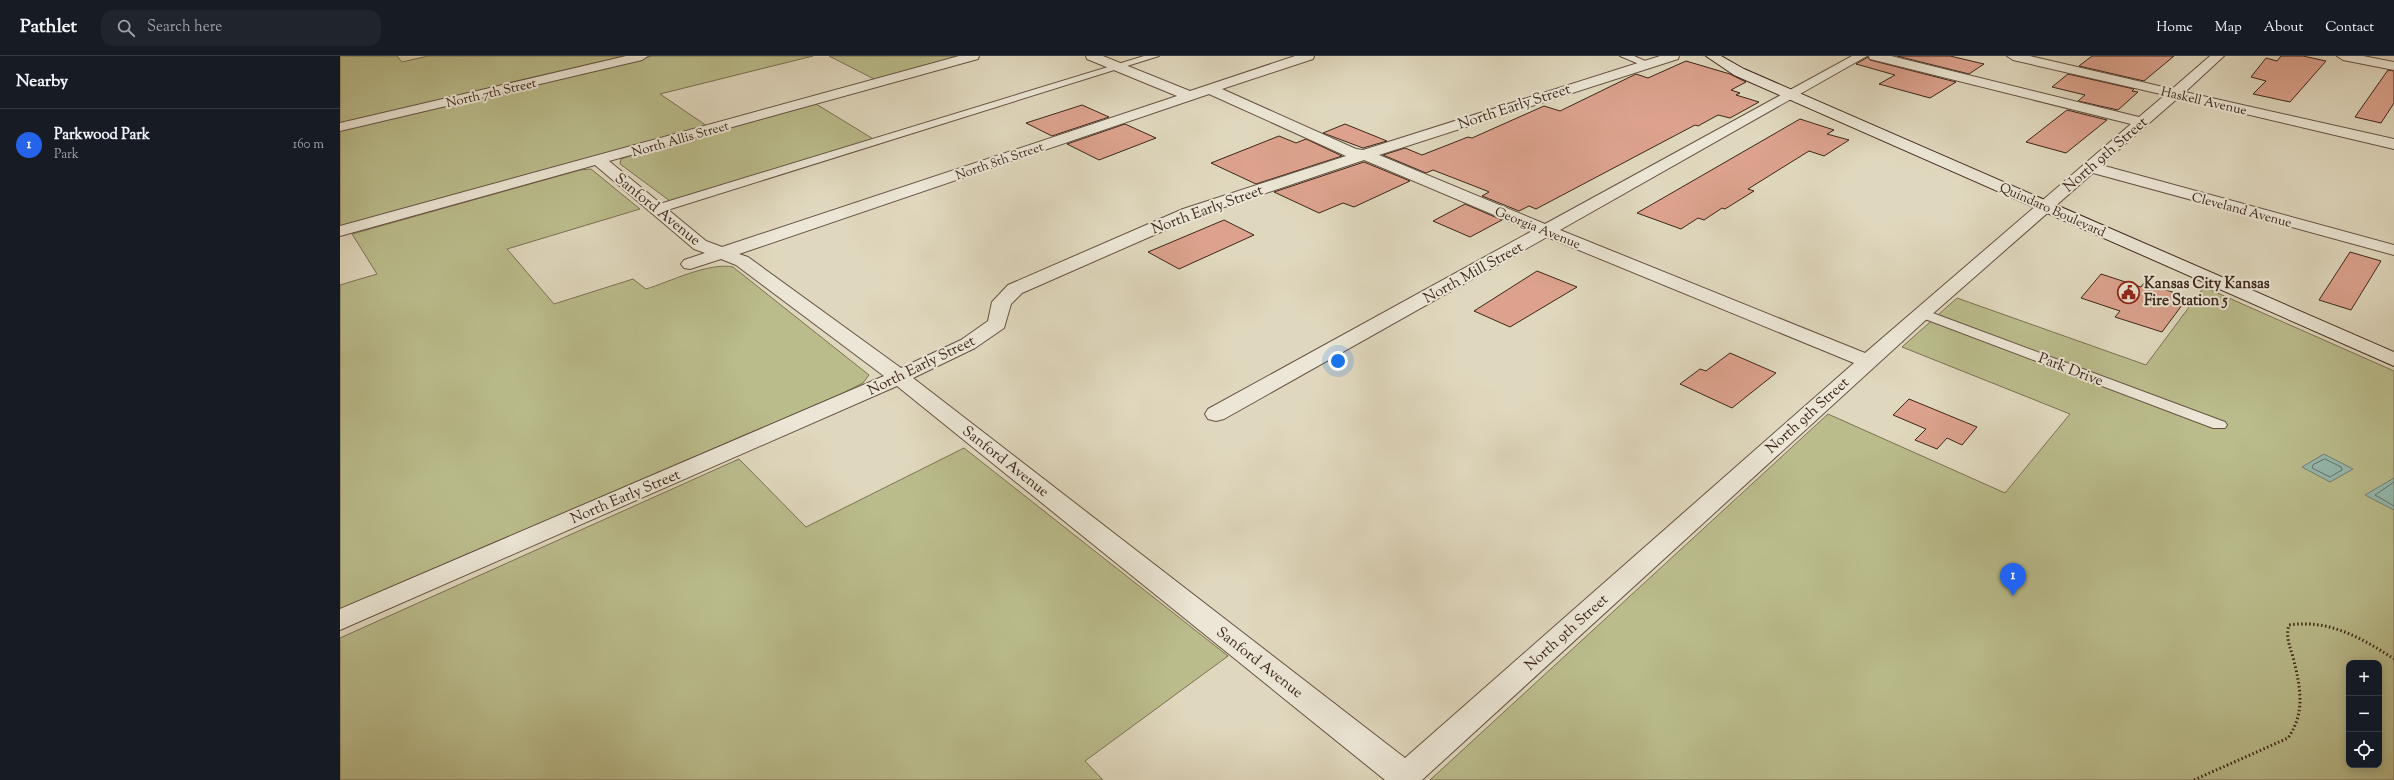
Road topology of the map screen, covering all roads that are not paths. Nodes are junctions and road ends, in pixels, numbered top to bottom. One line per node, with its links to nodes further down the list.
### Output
1 (642, 56): 22 (street, North 7th Street)
2 (973, 56): 25 (street, North Allis Street)
3 (1092, 56): 16 (street)
4 (1154, 56): 16 (lane)
5 (1308, 56): 17 (street, North 8th Street)
6 (1625, 56): 14 (lane)
7 (1673, 56): 14 (street, North Early Street)
8 (1712, 56): 19 (street, Quindaro Boulevard)
9 (1861, 56): 19 (street, North Mill Street)
10 (1876, 56): 21 (street)
11 (2014, 56): 18 (street, Haskell Avenue)
12 (2343, 56): 15 (street)
13 (2209, 57): 18 (street, North 9th Street)
14 (1647, 64): 24 (street, North Early Street)
15 (2394, 66)
16 (1119, 67): 20 (street); 28 (lane)
17 (1210, 89): 20 (street, North 8th Street); 24 (street, Georgia Avenue)
18 (2174, 93): 21 (street, North 9th Street); 23 (street, Haskell Avenue)
19 (1793, 95): 27 (street, Quindaro Boulevard); 30 (street, North Mill Street)
20 (1190, 96): 32 (street, North 8th Street)
21 (2141, 122): 26 (street, North 9th Street)
22 (340, 127)
23 (2394, 144)
24 (1365, 155): 30 (street, Georgia Avenue); 37 (street, North Early Street)
25 (599, 161): 28 (street, Sanford Avenue); 29 (street, North Allis Street)
26 (2089, 167): 27 (street, North 9th Street); 31 (street, Cleveland Avenue)
27 (2044, 206): 34 (street, North 9th Street); 35 (street, Quindaro Boulevard)
28 (657, 209): 32 (street, Sanford Avenue)
29 (340, 231)
30 (1546, 231): 36 (street, Georgia Avenue); 38 (street, North Mill Street)
31 (2394, 250)
32 (721, 254): 33 (street, North 8th Street); 37 (street, Sanford Avenue)
33 (690, 264)
34 (1922, 313): 36 (street, North 9th Street); 39 (lane, Park Drive)
35 (2394, 360)
36 (1868, 361): 41 (street, North 9th Street)
37 (899, 377): 40 (street, North Early Street); 41 (street, Sanford Avenue)
38 (1216, 414)
39 (2220, 425)
40 (340, 620)
41 (1403, 778)

